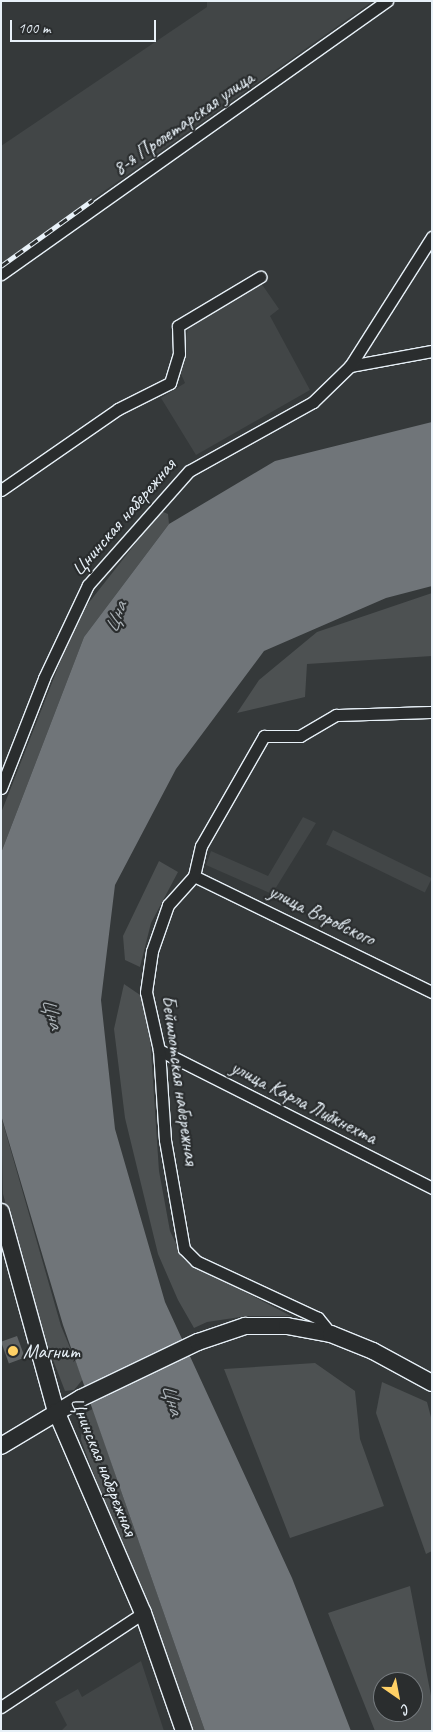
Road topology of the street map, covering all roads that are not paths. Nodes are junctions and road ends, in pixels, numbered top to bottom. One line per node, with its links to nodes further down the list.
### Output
1 (387, 1): 3 (street, 8-я Пролетарская улица)
2 (432, 237): 6 (street, Цнинская набережная)
3 (1, 274)
4 (260, 276): 7 (street)
5 (432, 351): 6 (street)
6 (350, 366): 9 (street, Цнинская набережная)
7 (1, 490)
8 (432, 712): 10 (street, Бейшлотская набережная)
9 (1, 788)
10 (194, 876): 11 (street, улица Воровского); 12 (street, Бейшлотская набережная)
11 (432, 992)
12 (159, 1050): 13 (street, улица Карла Либкнехта); 15 (street, Бейшлотская набережная)
13 (432, 1188)
14 (1, 1212): 17 (main road, Цнинская набережная)
15 (331, 1334): 16 (main road, Бейшлотская набережная); 17 (main road, Бейшлотская набережная)
16 (432, 1383)
17 (56, 1411): 18 (main road, Бейшлотская набережная); 19 (main road, Цнинская набережная)
18 (1, 1446)
19 (143, 1613): 20 (street); 21 (main road, Цнинская набережная)
20 (1, 1706)
21 (184, 1731)

